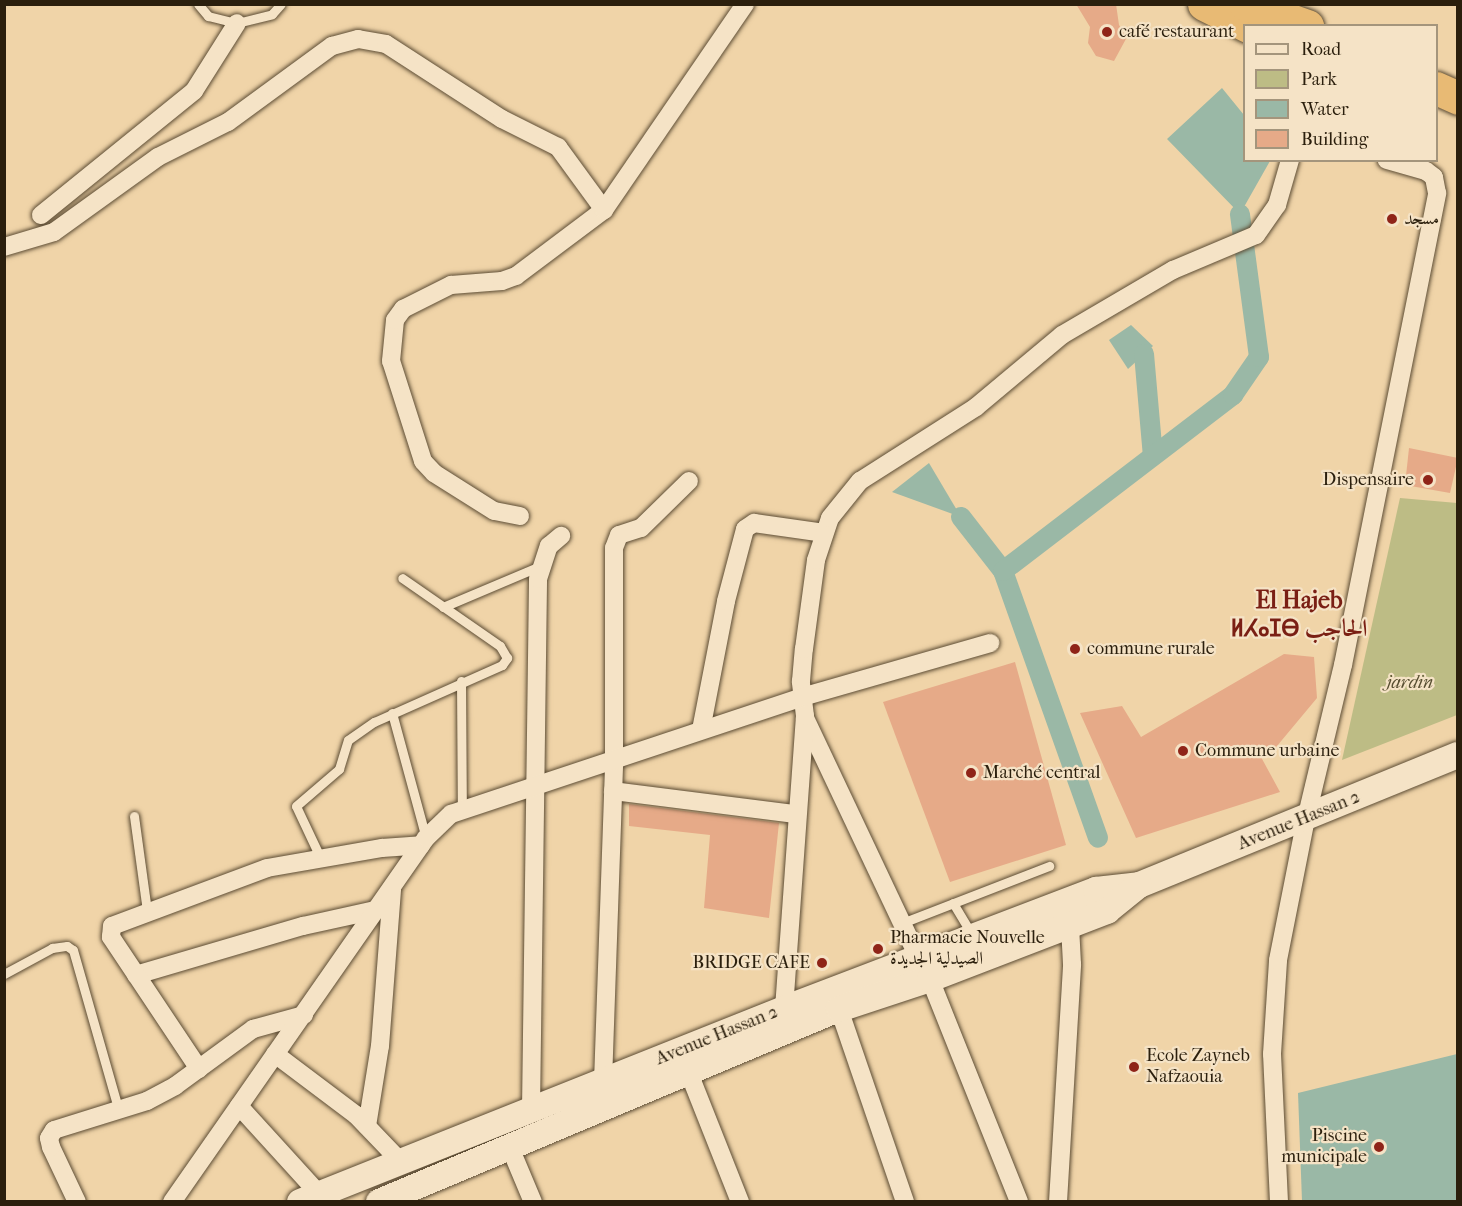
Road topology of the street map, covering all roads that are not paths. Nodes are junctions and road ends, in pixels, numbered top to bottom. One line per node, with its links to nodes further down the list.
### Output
1 (198, 4): 6 (lane)
2 (281, 4): 6 (lane)
3 (745, 4): 15 (street)
4 (1204, 4): 7 (highway)
5 (1245, 4): 8 (highway)
6 (237, 23): 16 (street)
7 (1244, 24)
8 (1301, 24)
9 (1438, 69): 10 (highway)
10 (1458, 78)
11 (1438, 88): 12 (highway)
12 (1458, 98)
13 (1289, 162): 20 (street)
14 (1394, 162): 38 (street)
15 (604, 210): 17 (street); 19 (street)
16 (41, 215)
17 (4, 247)
18 (689, 481): 32 (street)
19 (520, 516)
20 (824, 533): 27 (street); 30 (street)
21 (561, 536): 22 (street)
22 (540, 566): 24 (lane); 33 (street)
23 (402, 578): 24 (lane)
24 (443, 607): 26 (lane)
25 (990, 643): 27 (street)
26 (461, 681): 28 (lane); 35 (lane)
27 (802, 697): 29 (street); 30 (street)
28 (392, 713): 39 (lane); 40 (lane)
29 (805, 716): 36 (street); 47 (street)
30 (701, 730): 32 (street)
31 (1458, 755): 38 (main road, Avenue Hassan 2)
32 (614, 762): 33 (street); 34 (street)
33 (533, 787): 35 (street); 61 (street)
34 (614, 791): 36 (street); 59 (street)
35 (462, 810): 39 (street)
36 (795, 814): 53 (street)
37 (134, 816): 46 (lane)
38 (1306, 819): 42 (main road, Avenue Hassan 2); 76 (street)
39 (424, 842): 40 (street); 43 (street)
40 (320, 857): 46 (street)
41 (1049, 866): 44 (lane)
42 (1139, 885): 48 (main road, Avenue Hassan 2); 49 (main road, Avenue Hassan 2)
43 (392, 888): 45 (street); 63 (street)
44 (953, 903): 47 (lane); 49 (lane)
45 (376, 910): 52 (street); 55 (street)
46 (147, 911): 52 (street)
47 (902, 923): 50 (street)
48 (1070, 926): 50 (main road, Avenue Hassan 2); 75 (street)
49 (973, 937): 50 (main road, Avenue Hassan 2)
50 (925, 969): 53 (main road, Avenue Hassan 2); 54 (main road, Avenue Hassan 2); 74 (street)
51 (4, 974): 62 (lane)
52 (136, 975): 57 (street)
53 (784, 1009): 59 (main road, Avenue Hassan 2)
54 (839, 1009): 58 (main road, Avenue Hassan 2); 73 (street)
55 (304, 1015): 56 (street); 57 (street)
56 (276, 1054): 60 (street); 63 (street)
57 (199, 1069): 62 (street)
58 (690, 1073): 64 (main road, Avenue Hassan 2); 72 (street)
59 (603, 1082): 61 (main road, Avenue Hassan 2)
60 (239, 1106): 67 (street); 69 (street)
61 (531, 1110): 65 (main road, Avenue Hassan 2)
62 (119, 1112): 68 (street)
63 (367, 1126): 65 (street)
64 (509, 1145): 66 (main road, Avenue Hassan 2); 71 (street)
65 (402, 1162): 67 (main road, Avenue Hassan 2)
66 (413, 1194): 70 (main road, Avenue Hassan 2)
67 (309, 1198)
68 (77, 1202)
69 (172, 1202)
70 (379, 1202)
71 (532, 1202)
72 (740, 1202)
73 (905, 1202)
74 (1019, 1202)
75 (1058, 1202)
76 (1279, 1202)

